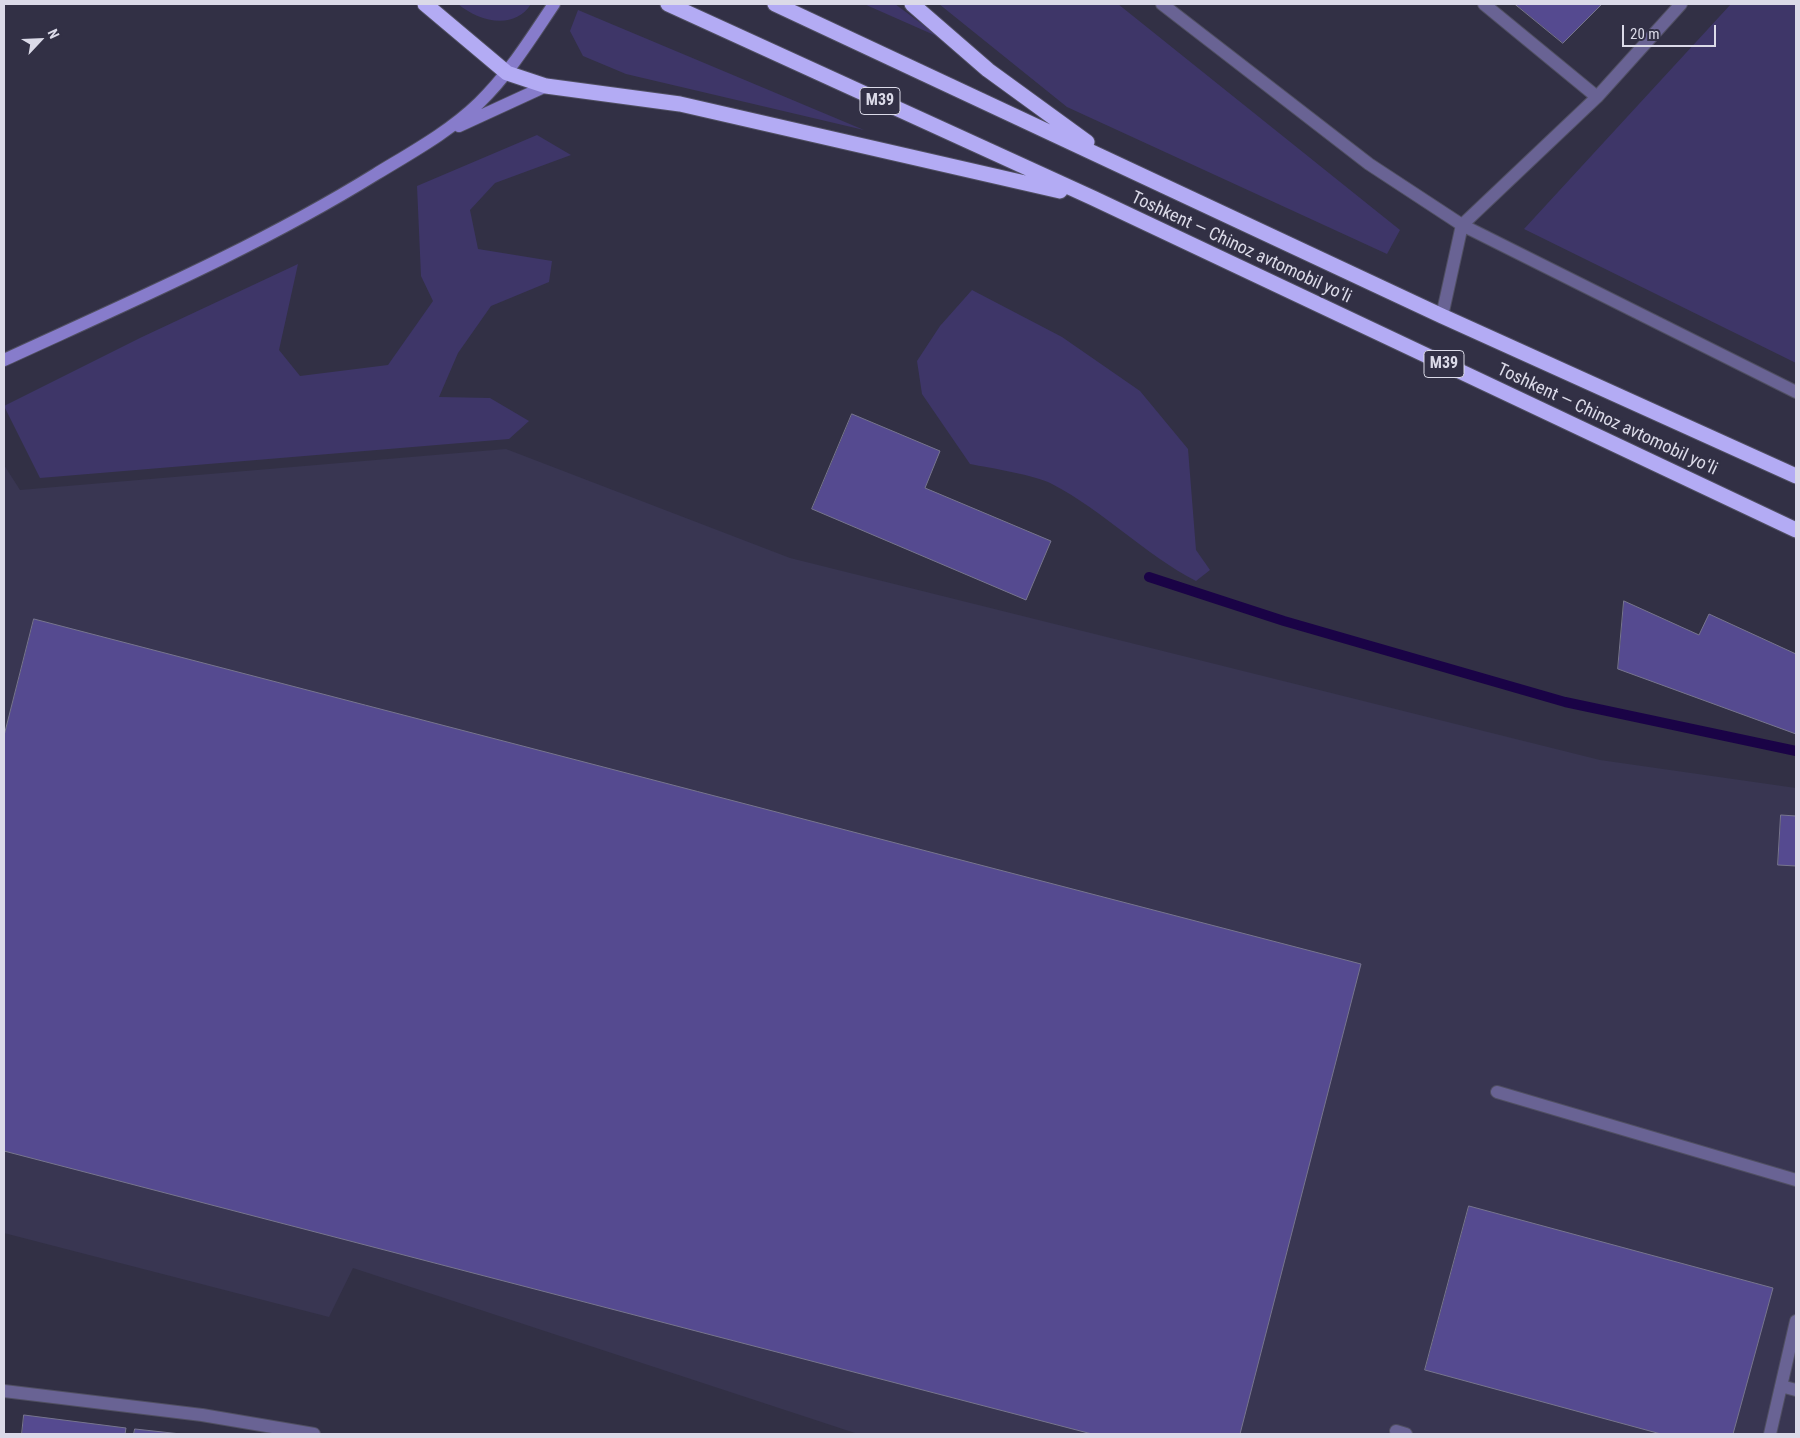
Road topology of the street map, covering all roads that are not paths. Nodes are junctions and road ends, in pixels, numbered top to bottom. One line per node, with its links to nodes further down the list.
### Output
1 (425, 4): 9 (highway)
2 (554, 4): 9 (main road)
3 (668, 4): 14 (highway, Toshkent — Chinoz avtomobil yoʻli / M39)
4 (775, 4): 13 (highway, Toshkent — Chinoz avtomobil yoʻli / M39)
5 (912, 4): 13 (highway)
6 (1162, 4): 15 (street)
7 (1484, 4): 11 (street)
8 (1681, 4): 11 (street)
9 (507, 73): 10 (highway); 12 (main road)
10 (546, 86): 12 (main road); 14 (highway)
11 (1597, 97): 15 (street)
12 (441, 134): 17 (main road)
13 (1116, 164): 16 (highway, Toshkent — Chinoz avtomobil yoʻli / M39)
14 (1093, 198): 20 (highway, Toshkent — Chinoz avtomobil yoʻli / M39)
15 (1462, 225): 16 (street); 18 (street)
16 (1442, 316): 19 (highway, Toshkent — Chinoz avtomobil yoʻli / M39)
17 (4, 360)
18 (1796, 392)
19 (1796, 476)
20 (1796, 530)
21 (1497, 1092): 22 (street)
22 (1796, 1180)
23 (1796, 1321): 24 (street)
24 (1781, 1386): 25 (street); 28 (street)
25 (1796, 1390)
26 (4, 1391): 27 (street)
27 (314, 1434)
28 (1770, 1434)

